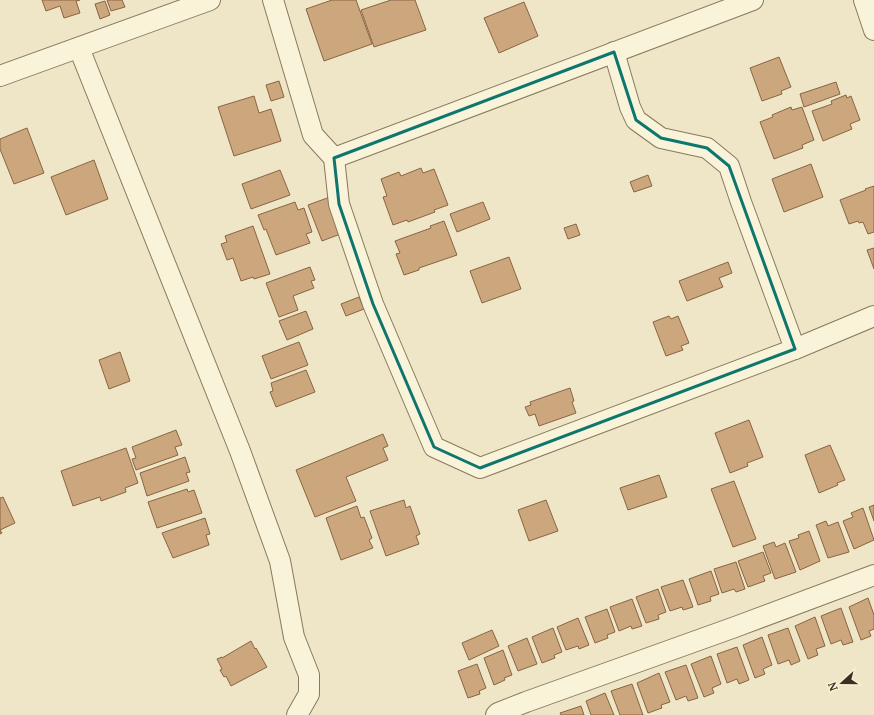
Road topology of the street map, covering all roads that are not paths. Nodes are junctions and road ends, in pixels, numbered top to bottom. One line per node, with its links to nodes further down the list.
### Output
1 (273, 0): 9 (street)
2 (753, 0): 7 (street)
3 (864, 0): 5 (street)
4 (198, 2): 6 (street)
5 (874, 30)
6 (79, 48): 8 (street); 13 (street)
7 (614, 52): 9 (street); 11 (street)
8 (0, 76)
9 (334, 158): 11 (street)
10 (874, 316): 11 (street)
11 (795, 349)
12 (874, 575): 14 (street)
13 (297, 715)
14 (496, 715)

